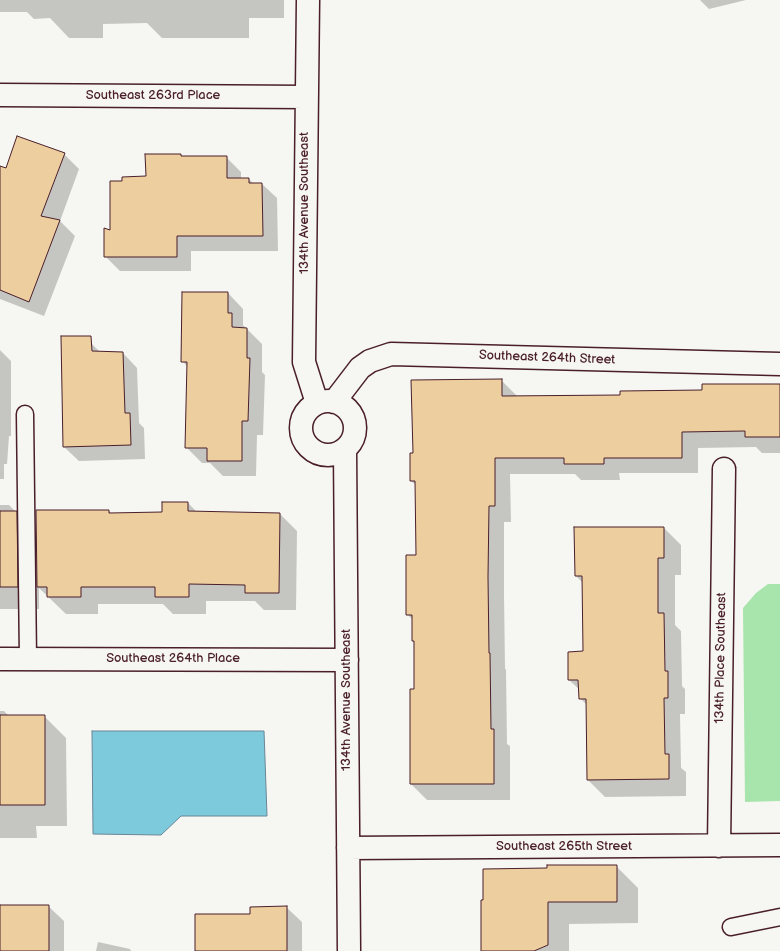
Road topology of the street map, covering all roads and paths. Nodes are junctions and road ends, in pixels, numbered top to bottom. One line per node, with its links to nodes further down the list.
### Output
1 (308, 0): 3 (street, 134th Avenue Southeast)
2 (0, 95): 3 (street, Southeast 263rd Place)
3 (306, 97): 5 (street, 134th Avenue Southeast)
4 (780, 364): 5 (street, Southeast 264th Street)
5 (325, 403): 7 (street, 134th Avenue Southeast); 7 (street)
6 (25, 414): 10 (lane)
7 (345, 449): 11 (street, 134th Avenue Southeast)
8 (724, 469): 13 (street, 134th Place Southeast)
9 (0, 659): 10 (street, Southeast 264th Place)
10 (28, 659): 11 (street, Southeast 264th Place)
11 (347, 660): 14 (street, 134th Avenue Southeast)
12 (780, 845): 13 (street, Southeast 265th Street)
13 (718, 846): 14 (street, Southeast 265th Street)
14 (348, 848): 17 (street, 134th Avenue Southeast)
15 (780, 917): 16 (lane)
16 (731, 927)
17 (349, 951)

